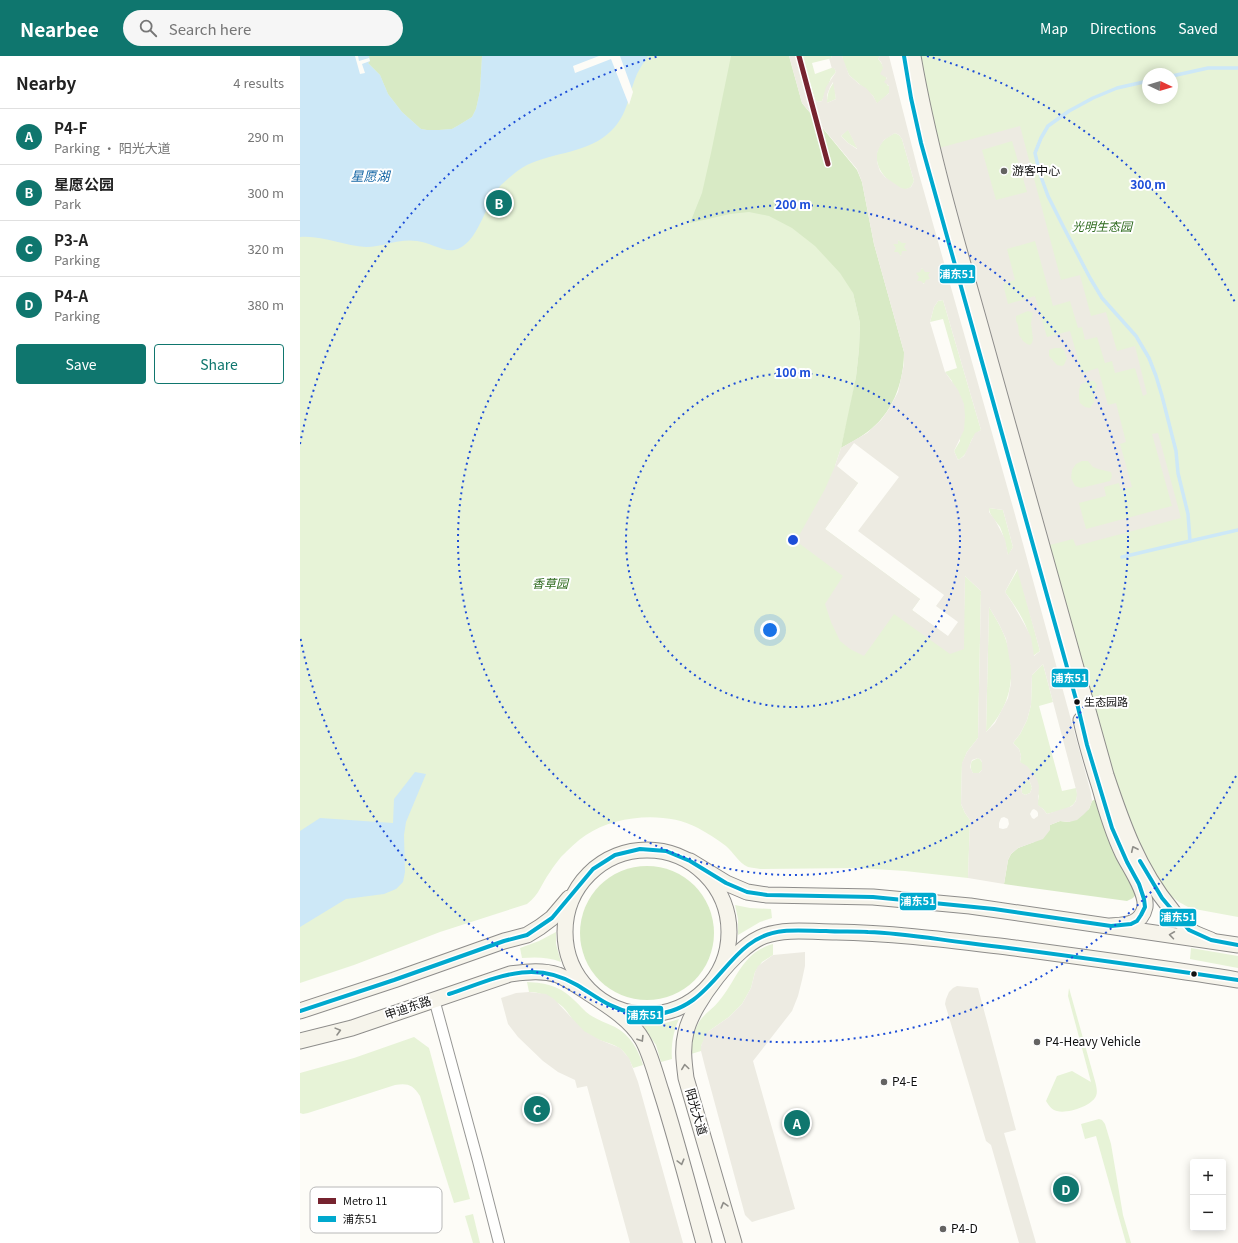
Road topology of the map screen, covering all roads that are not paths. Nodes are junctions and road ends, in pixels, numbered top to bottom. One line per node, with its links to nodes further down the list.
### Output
1 (904, 56): 5 (street)
2 (913, 56): 6 (street, one-way to 2)
3 (690, 861): 4 (street); 5 (street); 9 (street)
4 (576, 889): 11 (street); 12 (street)
5 (1111, 926): 6 (street, one-way to 5)
6 (1211, 940): 7 (street)
7 (1238, 945)
8 (1238, 980): 9 (street)
9 (711, 984): 11 (street); 16 (street, 阳光大道, one-way to 9)
10 (434, 999): 11 (street, 申迪东路); 13 (street, 申迪东路, one-way to 10); 14 (street)
11 (603, 1002): 15 (street, one-way to 15)
12 (300, 1011)
13 (300, 1041)
14 (499, 1243)
15 (704, 1243)
16 (733, 1243)

